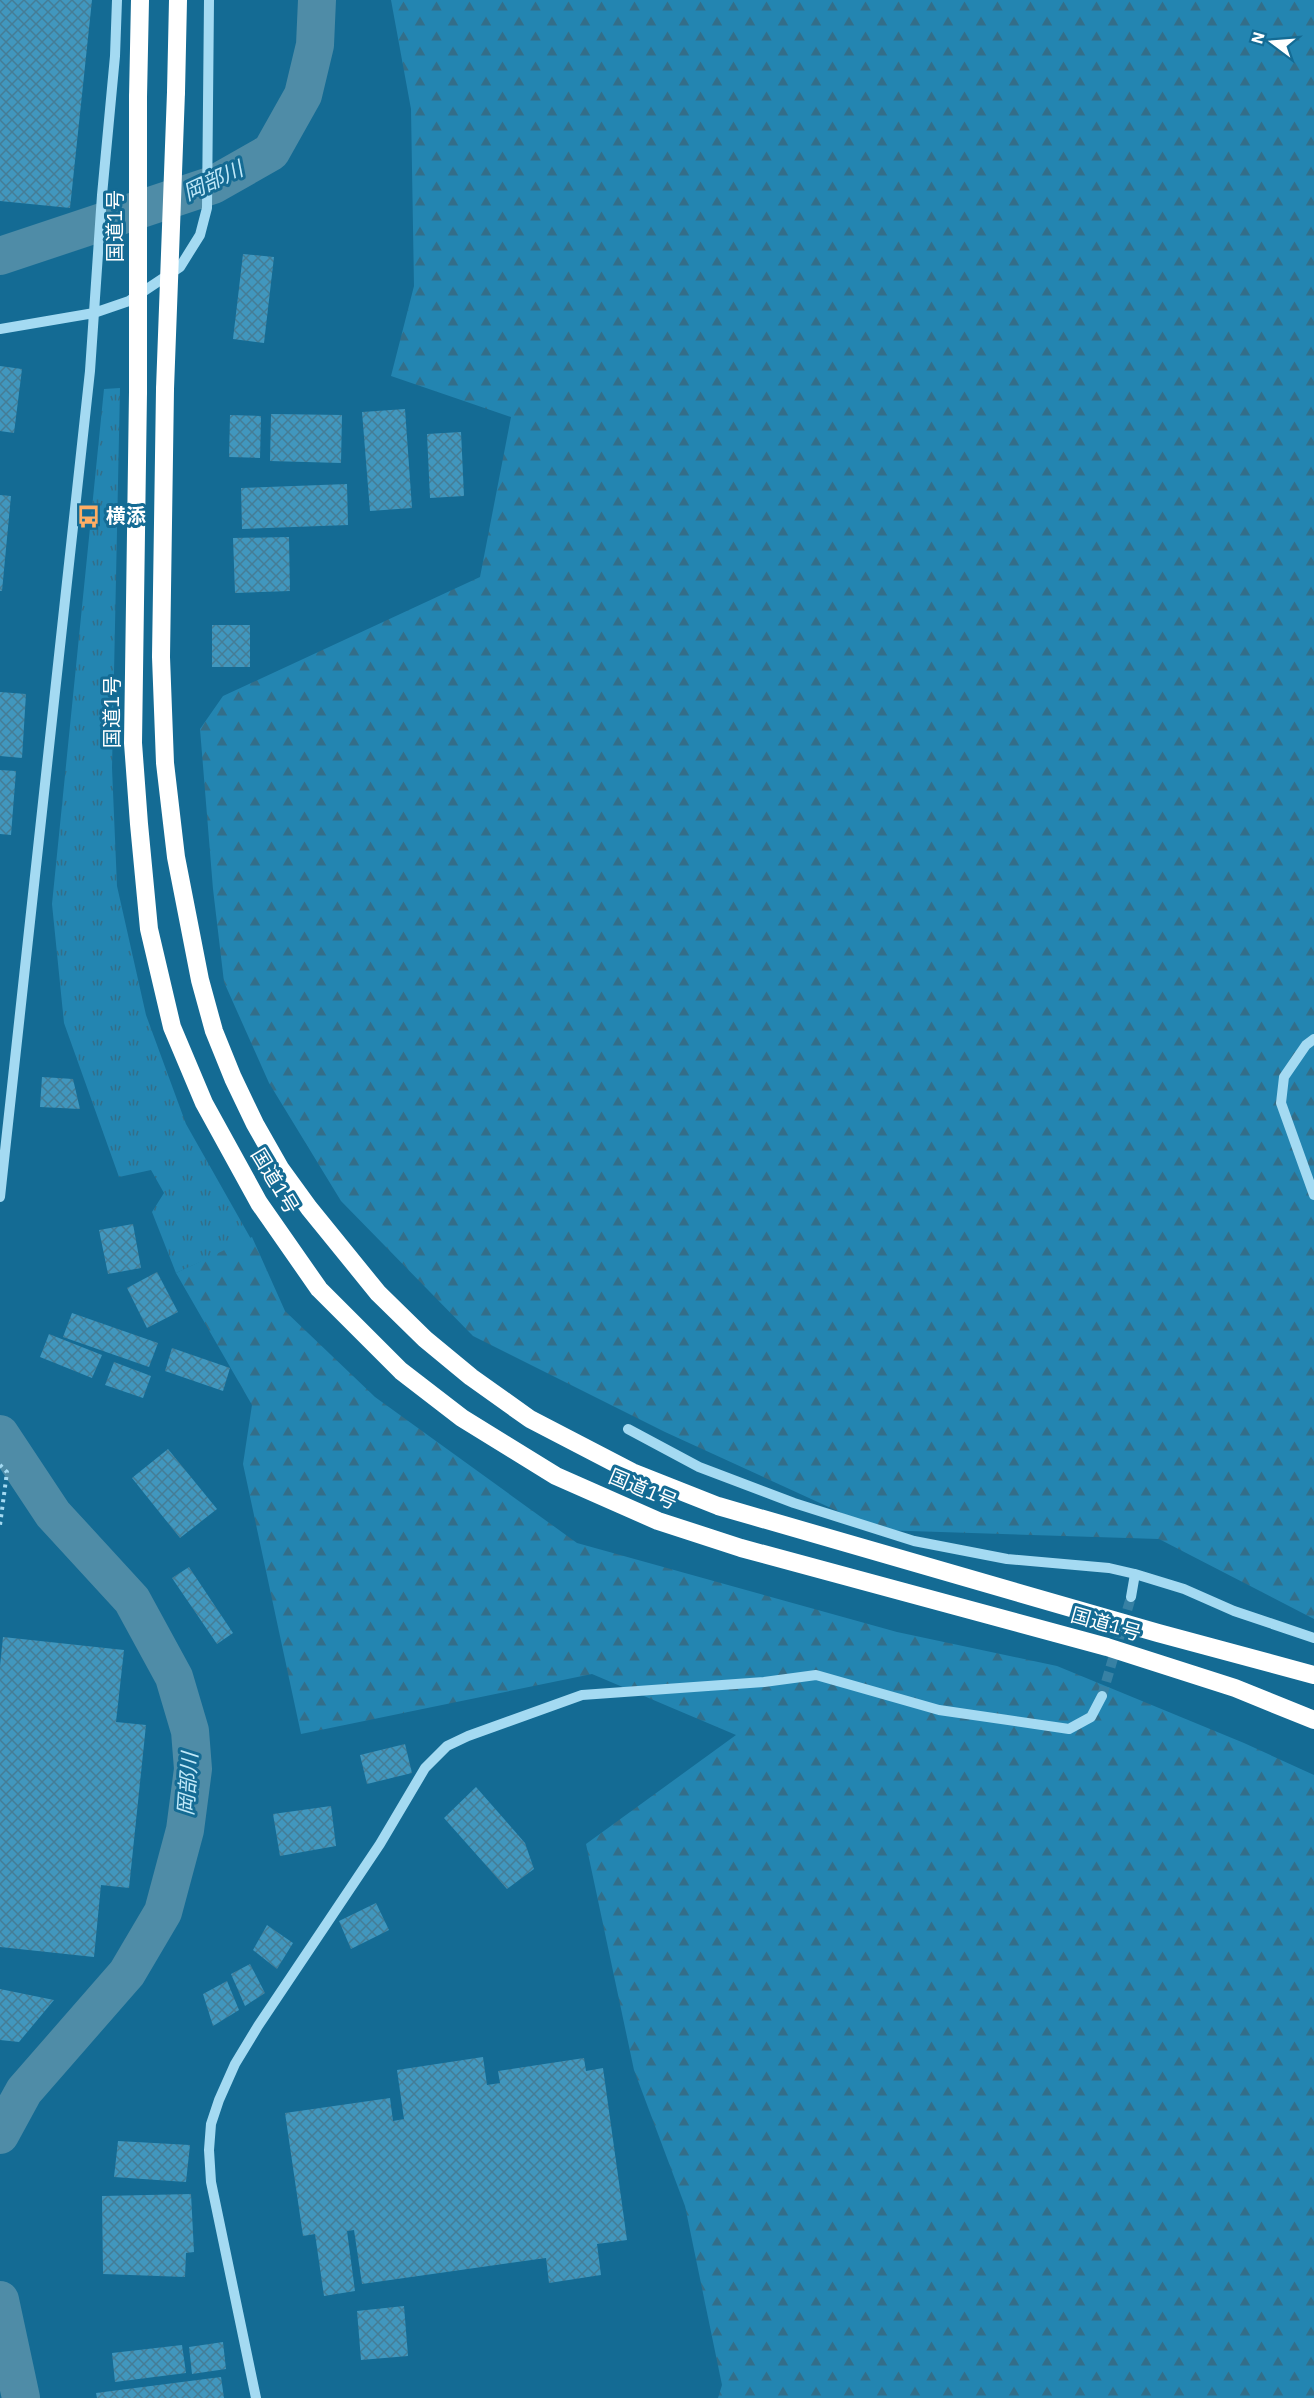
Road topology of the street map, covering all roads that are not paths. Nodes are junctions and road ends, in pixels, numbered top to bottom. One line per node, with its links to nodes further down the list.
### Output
1 (117, 0): 5 (street)
2 (141, 0): 17 (highway, 国道1号, bridge)
3 (178, 0): 15 (highway, 国道1号, bridge)
4 (209, 0): 5 (street)
5 (94, 313): 6 (street); 8 (street)
6 (0, 329)
7 (1314, 1039): 9 (street)
8 (2, 1162): 10 (street)
9 (1314, 1195)
10 (0, 1197)
11 (628, 1429): 12 (street)
12 (1135, 1574): 13 (street); 14 (street)
13 (1131, 1597)
14 (1314, 1638)
15 (1314, 1675)
16 (1102, 1696): 18 (street)
17 (1314, 1720)
18 (256, 2398)

